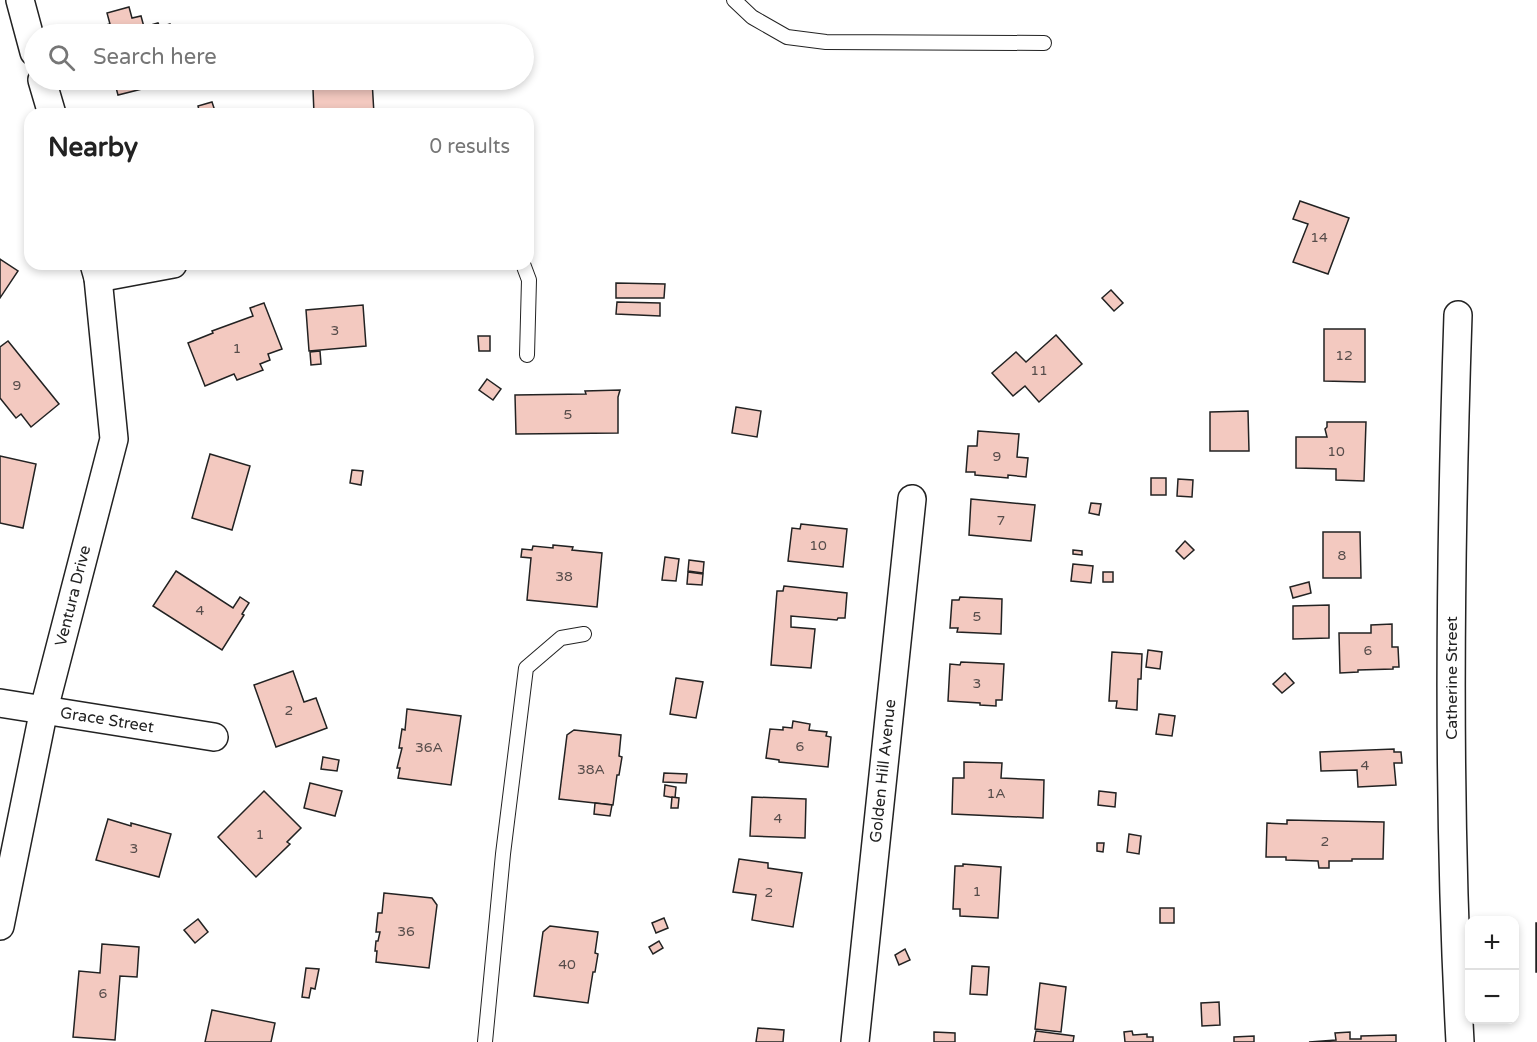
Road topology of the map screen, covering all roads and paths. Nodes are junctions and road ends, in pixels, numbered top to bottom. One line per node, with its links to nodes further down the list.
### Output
1 (20, 0): 3 (street)
2 (734, 0): 4 (lane)
3 (26, 24)
4 (1044, 43)
5 (45, 90): 6 (street)
6 (50, 108)
7 (526, 270): 10 (lane)
8 (96, 271): 14 (street, Ventura Drive)
9 (1458, 315): 19 (street, Catherine Street)
10 (527, 355)
11 (912, 499): 18 (street, Golden Hill Avenue)
12 (584, 634): 17 (lane)
13 (0, 702): 14 (street, Grace Street)
14 (44, 709): 15 (street, Grace Street); 16 (street, Ventura Drive)
15 (214, 737)
16 (0, 926)
17 (485, 1042)
18 (855, 1042)
19 (1460, 1042)

